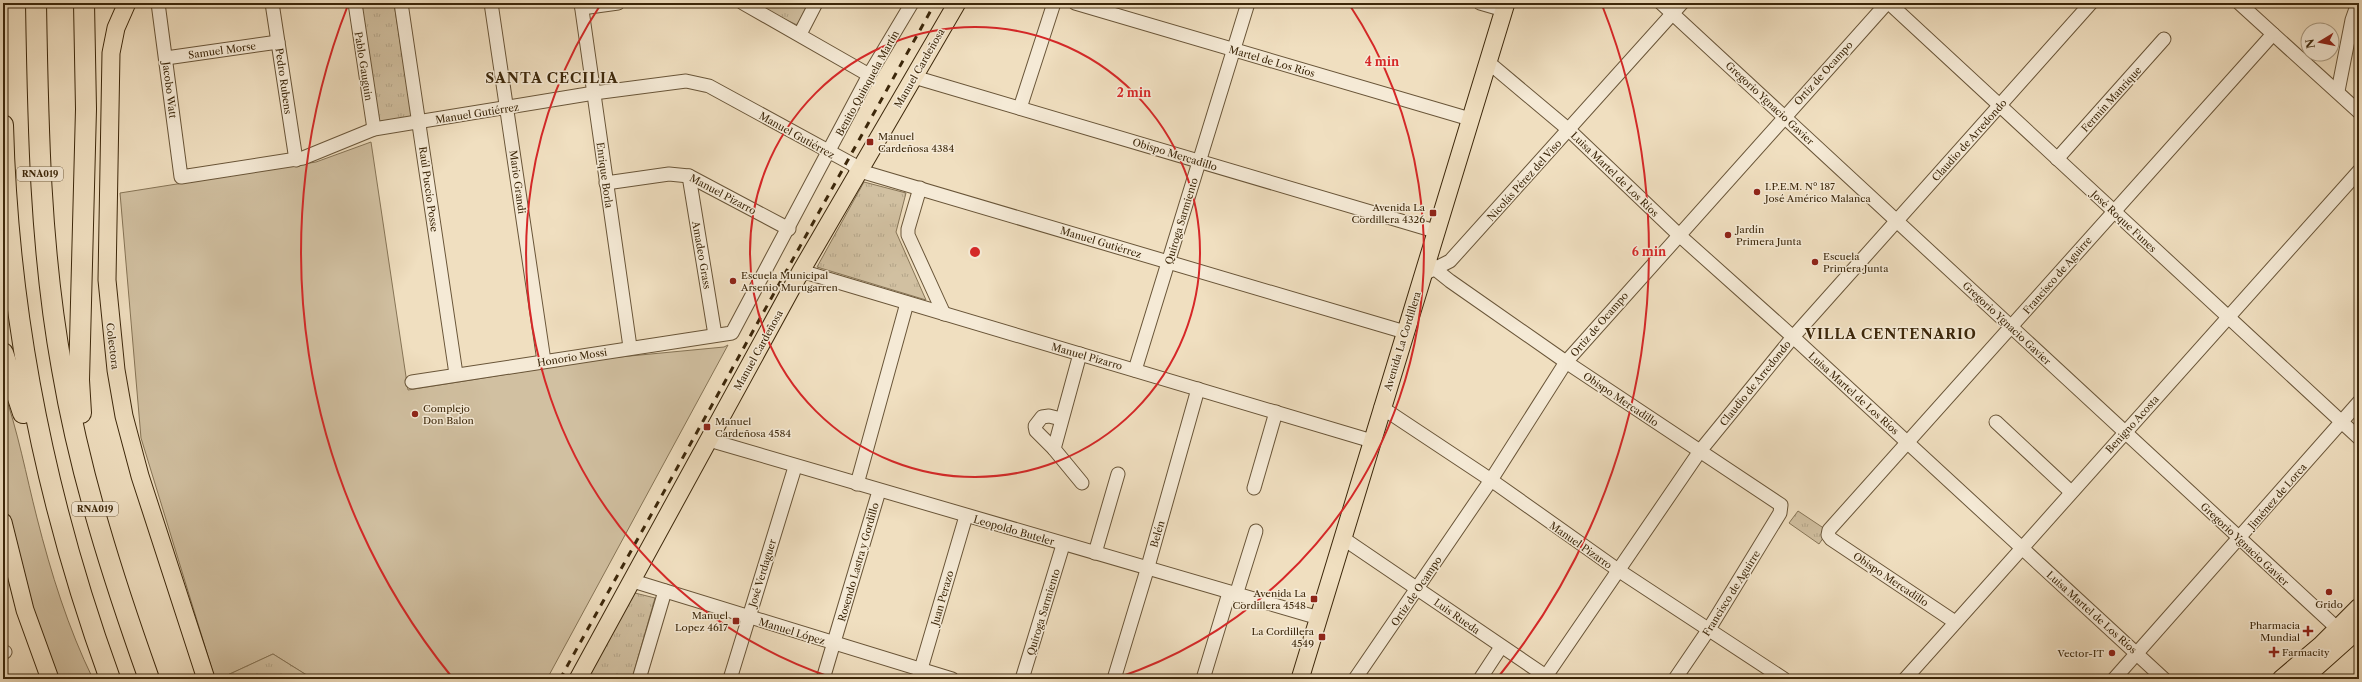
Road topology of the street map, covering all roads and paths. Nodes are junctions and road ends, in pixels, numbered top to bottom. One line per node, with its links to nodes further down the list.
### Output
1 (84, 3): 125 (highway)
2 (127, 3): 138 (main road, Colectora)
3 (158, 3): 33 (street, Jacobo Watt)
4 (272, 3): 31 (street, Pedro Rubens)
5 (355, 3): 47 (street, Pablo Gauguin)
6 (401, 3): 45 (street, Raúl Puccio Posse)
7 (491, 3): 40 (street, Mario Grandi)
8 (618, 3): 23 (street)
9 (743, 3): 24 (street)
10 (816, 3): 28 (street)
11 (912, 3): 35 (street, Benito Quinquela Martín)
12 (957, 3): 36 (main road, Manuel Cardeñosa)
13 (1054, 3): 41 (street)
14 (1075, 3): 32 (street, Martel de Los Ríos)
15 (1248, 3): 32 (street, Quiroga Sarmiento)
16 (1480, 3): 25 (street)
17 (1661, 3): 27 (street, Gregorio Ygnacio Gavier)
18 (1682, 3): 27 (street, Nicolás Pérez del Viso)
19 (1888, 3): 39 (street, José Roque Funes); 43 (street, Ortiz de Ocampo)
20 (2092, 3): 39 (street, Claudio de Arredondo)
21 (2239, 3): 29 (street)
22 (2358, 3): 37 (street)
23 (581, 6): 38 (street, Enrique Borla)
24 (755, 6): 28 (street)
25 (1505, 6): 34 (main road, Avenida La Cordillera)
26 (36, 8): 125 (highway, RNA019)
27 (1673, 14): 43 (street, Gregorio Ygnacio Gavier); 48 (street, Nicolás Pérez del Viso)
28 (800, 34): 35 (street)
29 (2273, 34): 37 (street); 59 (street, Francisco de Aguirre)
30 (2164, 39): 50 (street, Fermín Manrique)
31 (278, 42): 33 (street, Samuel Morse); 51 (street, Pedro Rubens)
32 (1234, 50): 44 (street, Martel de Los Ríos); 52 (street, Quiroga Sarmiento)
33 (166, 58): 56 (street, Jacobo Watt)
34 (1488, 62): 44 (main road, Avenida La Cordillera); 48 (street, Luisa Martel de Los Ríos)
35 (870, 75): 49 (street, Benito Quinquela Martín)
36 (914, 77): 41 (street, Obispo Mercadillo); 53 (main road, Manuel Cardeñosa)
37 (2338, 91): 42 (street)
38 (594, 93): 40 (street, Manuel Gutiérrez); 49 (street, Manuel Gutiérrez); 57 (street, Enrique Borla)
39 (2000, 106): 50 (street, José Roque Funes); 60 (street, Claudio de Arredondo)
40 (507, 108): 45 (street, Manuel Gutiérrez); 78 (street, Mario Grandi)
41 (1020, 108): 52 (street, Obispo Mercadillo)
42 (2359, 112)
43 (1784, 116): 60 (street, Gregorio Ygnacio Gavier); 63 (street, Ortiz de Ocampo)
44 (1470, 119): 62 (main road, Avenida La Cordillera)
45 (419, 122): 47 (street, Manuel Gutiérrez); 81 (street, Raúl Puccio Posse)
46 (3, 125): 129 (highway, RNA019)
47 (374, 129): 51 (street, Manuel Gutiérrez)
48 (1569, 130): 63 (street, Luisa Martel de Los Ríos); 65 (street, Nicolás Pérez del Viso)
49 (829, 152): 53 (street, Manuel Gutiérrez); 61 (street, Benito Quinquela Martín)
50 (2057, 159): 59 (street, José Roque Funes)
51 (296, 160): 56 (street, Manuel Gutiérrez)
52 (1199, 161): 62 (street, Obispo Mercadillo); 64 (street, Quiroga Sarmiento)
53 (860, 171): 58 (street, Manuel Gutiérrez); 66 (main road, Manuel Cardeñosa)
54 (2359, 171): 69 (street, Benigno Acosta)
55 (689, 176): 57 (street, Manuel Pizarro); 61 (street, Manuel Pizarro); 73 (street, Amadeo Grass)
56 (181, 177)
57 (606, 183): 75 (street, Enrique Borla)
58 (920, 188): 64 (street, Manuel Gutiérrez); 68 (street)
59 (2114, 211): 69 (street, José Roque Funes); 70 (street, Francisco de Aguirre)
60 (1896, 220): 70 (street, Gregorio Ygnacio Gavier); 74 (street, Claudio de Arredondo)
61 (789, 229): 72 (street, Benito Quinquela Martín)
62 (1435, 232): 65 (main road, Avenida La Cordillera)
63 (1679, 235): 74 (street, Luisa Martel de Los Ríos); 79 (street, Ortiz de Ocampo)
64 (1168, 261): 71 (street, Manuel Gutiérrez); 80 (street, Quiroga Sarmiento)
65 (1428, 267): 71 (main road, Avenida La Cordillera); 79 (street, Obispo Mercadillo)
66 (801, 271): 67 (street, Manuel Pizarro); 92 (main road, Manuel Cardeñosa)
67 (907, 303): 68 (street, Manuel Pizarro); 101 (street)
68 (944, 314): 77 (street, Manuel Pizarro)
69 (2228, 318): 89 (street, José Roque Funes); 90 (street, Benigno Acosta)
70 (2012, 327): 90 (street, Gregorio Ygnacio Gavier); 94 (street, Francisco de Aguirre)
71 (1405, 332): 85 (main road, Avenida La Cordillera)
72 (732, 333): 73 (street, Honorio Mossi)
73 (715, 335): 75 (street, Honorio Mossi)
74 (1793, 337): 94 (street, Luisa Martel de Los Ríos); 96 (street, Claudio de Arredondo)
75 (630, 347): 78 (street, Honorio Mossi)
76 (3, 352): 129 (highway)
77 (1080, 354): 80 (street, Manuel Pizarro); 87 (street)
78 (544, 361): 81 (street, Honorio Mossi)
79 (1566, 362): 96 (street, Obispo Mercadillo); 99 (street, Ortiz de Ocampo)
80 (1135, 370): 83 (street, Manuel Pizarro)
81 (456, 374): 82 (street, Honorio Mossi)
82 (412, 382)
83 (1198, 389): 86 (street, Manuel Pizarro); 115 (street, Belén)
84 (2359, 402): 89 (street, Jiménez de Lorca)
85 (1382, 407): 93 (main road, Avenida La Cordillera); 99 (street, Manuel Pizarro)
86 (1276, 412): 93 (street, Manuel Pizarro); 102 (street)
87 (1061, 420): 95 (street); 95 (street)
88 (1996, 422): 104 (street)
89 (2342, 422): 91 (street, José Roque Funes); 111 (street, Jiménez de Lorca)
90 (2124, 432): 104 (street, Benigno Acosta); 111 (street, Gregorio Ygnacio Gavier)
91 (2359, 438)
92 (709, 440): 97 (street, Leopoldo Buteler); 117 (main road, Manuel Cardeñosa)
93 (1372, 441): 110 (main road, Avenida La Cordillera)
94 (1908, 442): 109 (street, Francisco de Aguirre); 113 (street, Luisa Martel de Los Ríos)
95 (1054, 449): 100 (street)
96 (1700, 451): 105 (street, Obispo Mercadillo); 116 (street, Claudio de Arredondo)
97 (795, 467): 101 (street, Leopoldo Buteler); 122 (street, José Verdaguer)
98 (1118, 474): 114 (street)
99 (1491, 480): 116 (street, Manuel Pizarro); 118 (street, Ortiz de Ocampo)
100 (1082, 483)
101 (857, 484): 103 (street, Leopoldo Buteler)
102 (1254, 488)
103 (879, 491): 106 (street, Leopoldo Buteler); 130 (street, Rosendo Lastra y Gordillo)
104 (2071, 492): 113 (street, Benigno Acosta)
105 (1782, 505): 126 (street, Francisco de Aguirre)
106 (966, 516): 112 (street, Leopoldo Buteler); 133 (street, Juan Perazo)
107 (3, 522): 135 (main road)
108 (1256, 531): 120 (street)
109 (1828, 535): 124 (street, Obispo Mercadillo)
110 (1344, 539): 118 (street, Luis Rueda); 123 (main road, Avenida La Cordillera)
111 (2239, 539): 127 (street, Gregorio Ygnacio Gavier); 132 (street, Jiménez de Lorca)
112 (1064, 544): 114 (street, Leopoldo Buteler); 144 (street, Quiroga Sarmiento)
113 (2020, 548): 124 (street, Benigno Acosta); 132 (street, Luisa Martel de Los Ríos)
114 (1095, 553): 115 (street, Leopoldo Buteler)
115 (1147, 570): 120 (street, Leopoldo Buteler); 145 (street, Belén)
116 (1618, 570): 126 (street, Manuel Pizarro); 134 (street, Claudio de Arredondo)
117 (633, 581): 119 (street, Manuel López); 139 (main road, Manuel Cardeñosa)
118 (1418, 589): 131 (street, Luis Rueda); 148 (street, Ortiz de Ocampo)
119 (664, 591): 122 (street, Manuel López); 140 (street)
120 (1233, 594): 123 (street, Leopoldo Buteler); 146 (street)
121 (2359, 607): 127 (main road)
122 (749, 617): 130 (street, Manuel López); 141 (street, José Verdaguer)
123 (1319, 618): 147 (main road, Avenida La Cordillera)
124 (1955, 622): 152 (street, Benigno Acosta)
125 (131, 629): 137 (highway, RNA019)
126 (1709, 629): 150 (street, Francisco de Aguirre); 151 (street, Manuel Pizarro)
127 (2338, 629): 128 (main road); 155 (main road)
128 (2358, 630): 156 (main road)
129 (94, 635): 136 (highway, RNA019)
130 (834, 643): 133 (street, Manuel López); 142 (street, Rosendo Lastra y Gordillo)
131 (1501, 647): 134 (street, Luis Rueda); 149 (street)
132 (2137, 653): 153 (street, Jiménez de Lorca); 154 (street, Luisa Martel de Los Ríos)
133 (919, 674): 143 (street, Manuel López)
134 (1547, 678)
135 (50, 679)
136 (110, 679)
137 (149, 679)
138 (206, 679)
139 (578, 679)
140 (639, 679)
141 (730, 679)
142 (822, 679)
143 (952, 679)
144 (1022, 679)
145 (1114, 679)
146 (1203, 679)
147 (1300, 679)
148 (1355, 679)
149 (1480, 679)
150 (1675, 679)
151 (1784, 679)
152 (1905, 679)
153 (2114, 679)
154 (2164, 679)
155 (2281, 679)
156 (2303, 679)

